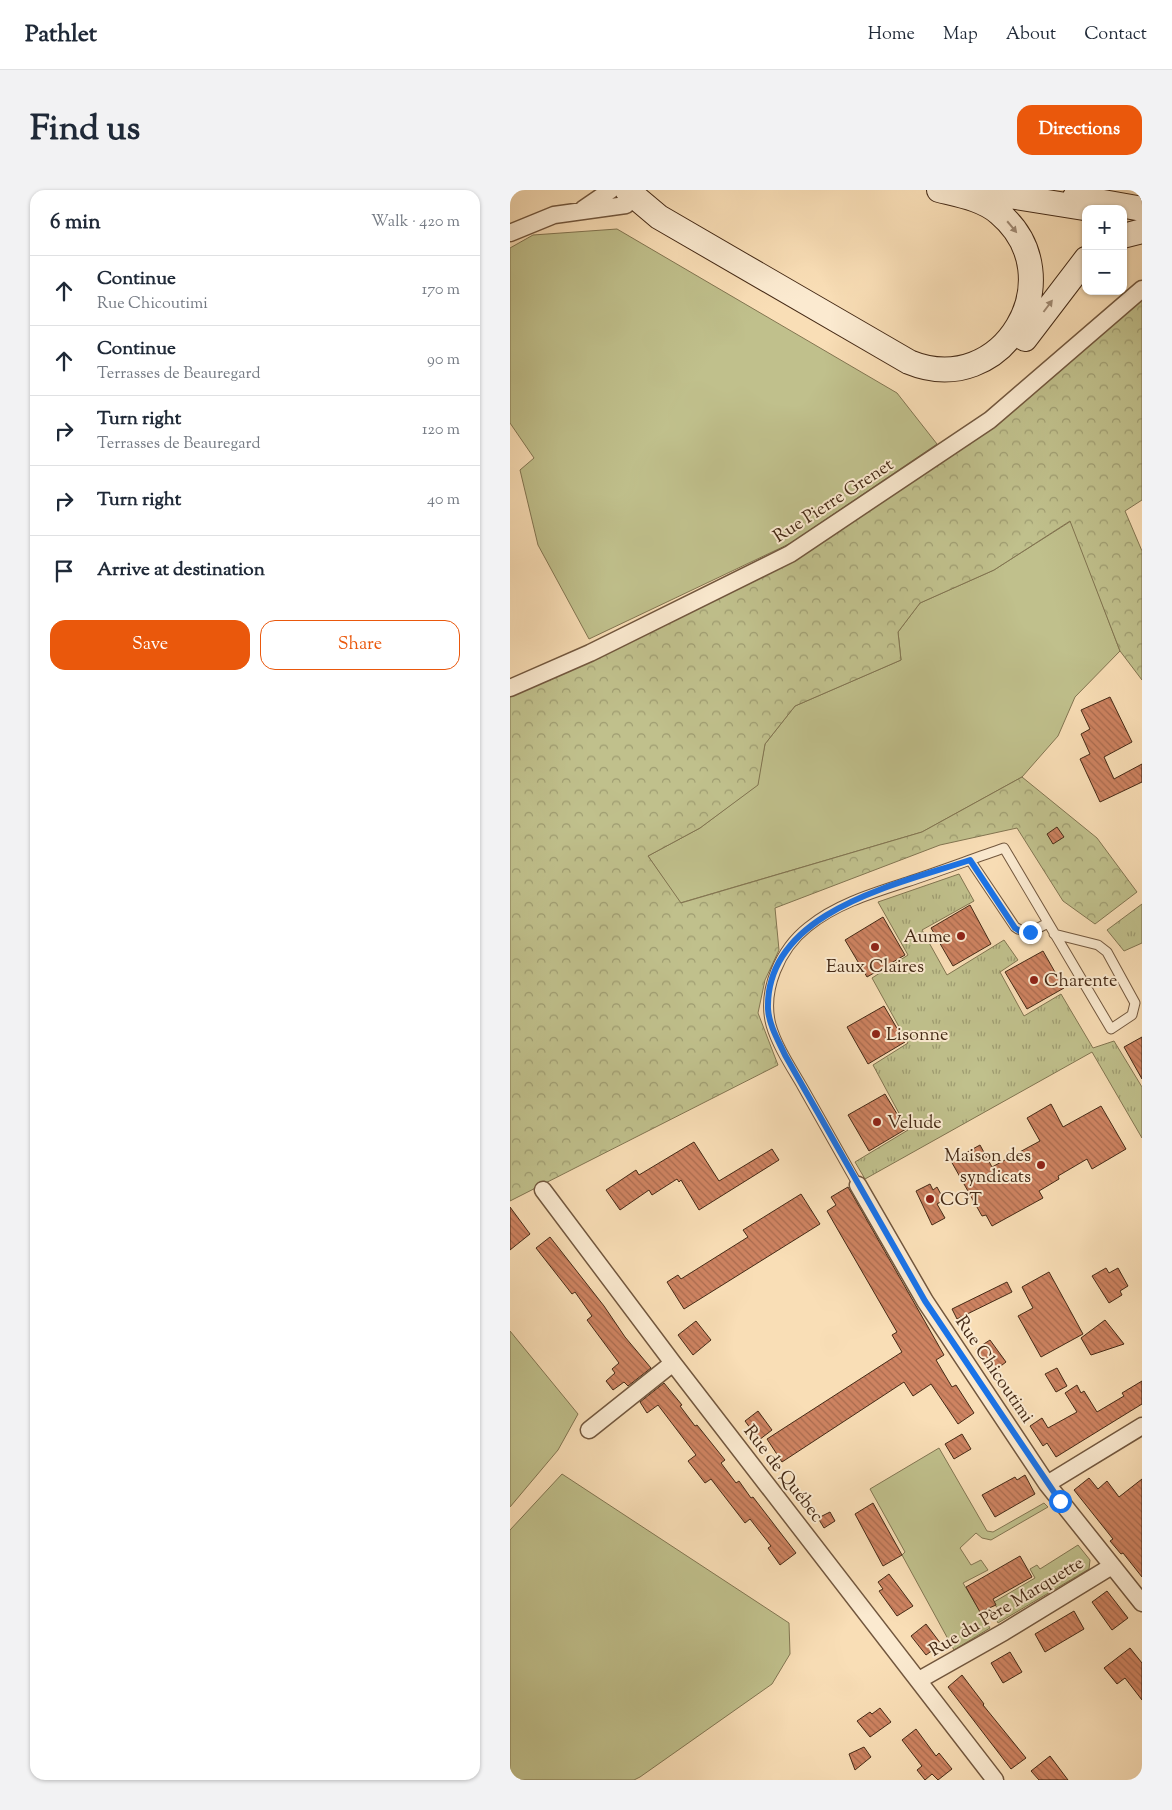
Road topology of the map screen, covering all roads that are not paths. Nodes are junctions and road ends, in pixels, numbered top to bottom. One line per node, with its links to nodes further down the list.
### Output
1 (939, 190): 4 (main road, one-way to 4)
2 (974, 190): 5 (main road)
3 (1037, 190): 6 (main road)
4 (622, 194): 10 (street); 12 (main road, one-way to 12)
5 (1082, 208)
6 (1142, 208)
7 (1127, 215): 8 (main road)
8 (1142, 217)
9 (1142, 231): 11 (main road)
10 (510, 232)
11 (1127, 235)
12 (1082, 264)
13 (1142, 288): 14 (street, Rue Pierre Grenet)
14 (510, 688)
15 (970, 860): 16 (lane); 16 (lane); 18 (lane)
16 (1048, 923): 17 (lane)
17 (1054, 934): 17 (lane)
18 (858, 1185): 23 (street, Rue Chicoutimi)
19 (543, 1190): 20 (street, Rue de Québec)
20 (673, 1362): 22 (street); 26 (street, Rue de Québec)
21 (1142, 1426): 23 (street)
22 (589, 1430)
23 (1047, 1484): 24 (street, Rue Chicoutimi)
24 (1112, 1566): 25 (street, Rue Chicoutimi); 26 (street, Rue du Père Marquette)
25 (1142, 1603)
26 (919, 1680): 27 (street, Rue de Québec)
27 (996, 1780)

